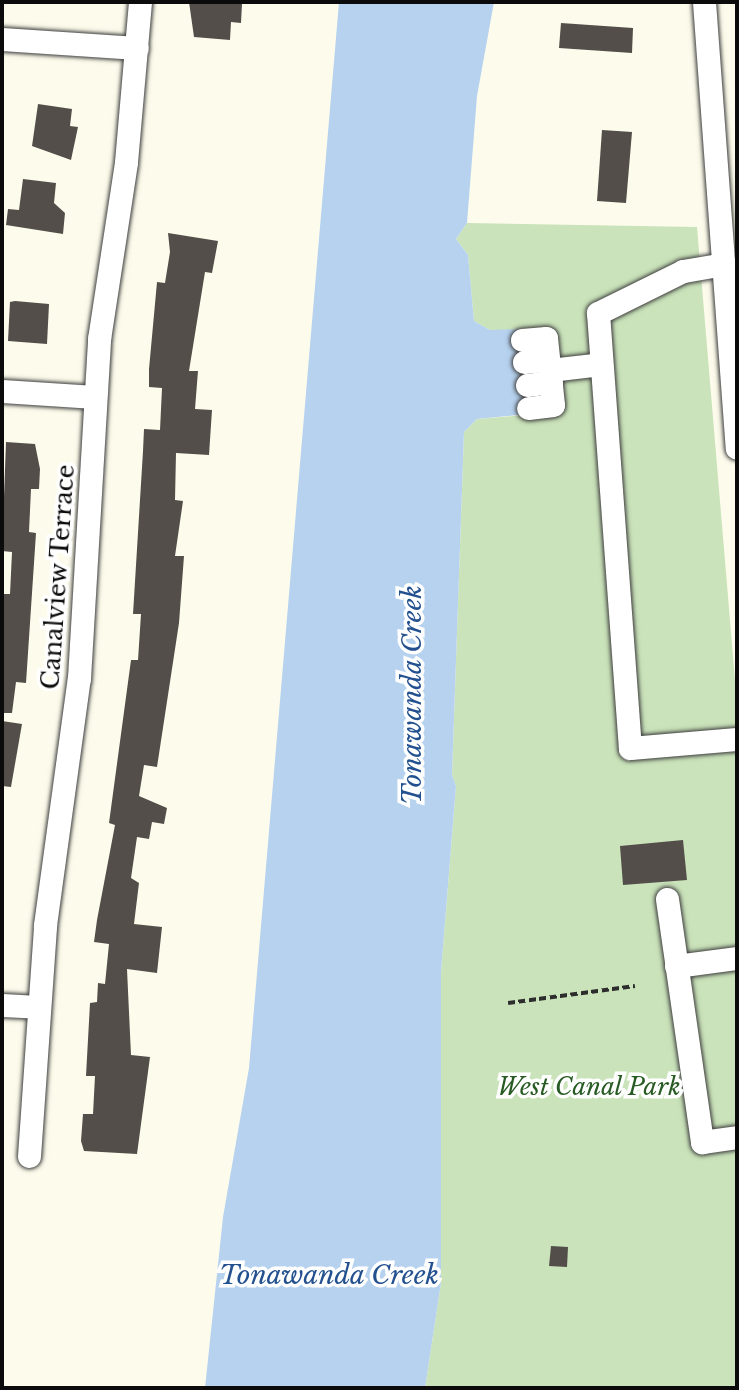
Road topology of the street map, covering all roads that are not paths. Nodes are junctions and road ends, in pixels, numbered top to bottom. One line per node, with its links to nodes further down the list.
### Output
1 (140, 2): 4 (street, Canalview Terrace)
2 (704, 2): 5 (street)
3 (2, 39): 4 (street)
4 (137, 48): 10 (street, Canalview Terrace)
5 (730, 238): 6 (street)
6 (724, 264): 7 (street); 11 (street)
7 (601, 364): 8 (street); 12 (street)
8 (550, 371): 8 (street)
9 (2, 391): 10 (street)
10 (95, 397): 17 (street, Canalview Terrace)
11 (737, 448)
12 (737, 739)
13 (667, 899): 15 (street)
14 (737, 958): 15 (street)
15 (676, 966): 18 (street)
16 (2, 1005): 17 (street)
17 (38, 1007): 19 (street, Canalview Terrace)
18 (737, 1137)
19 (29, 1156)

